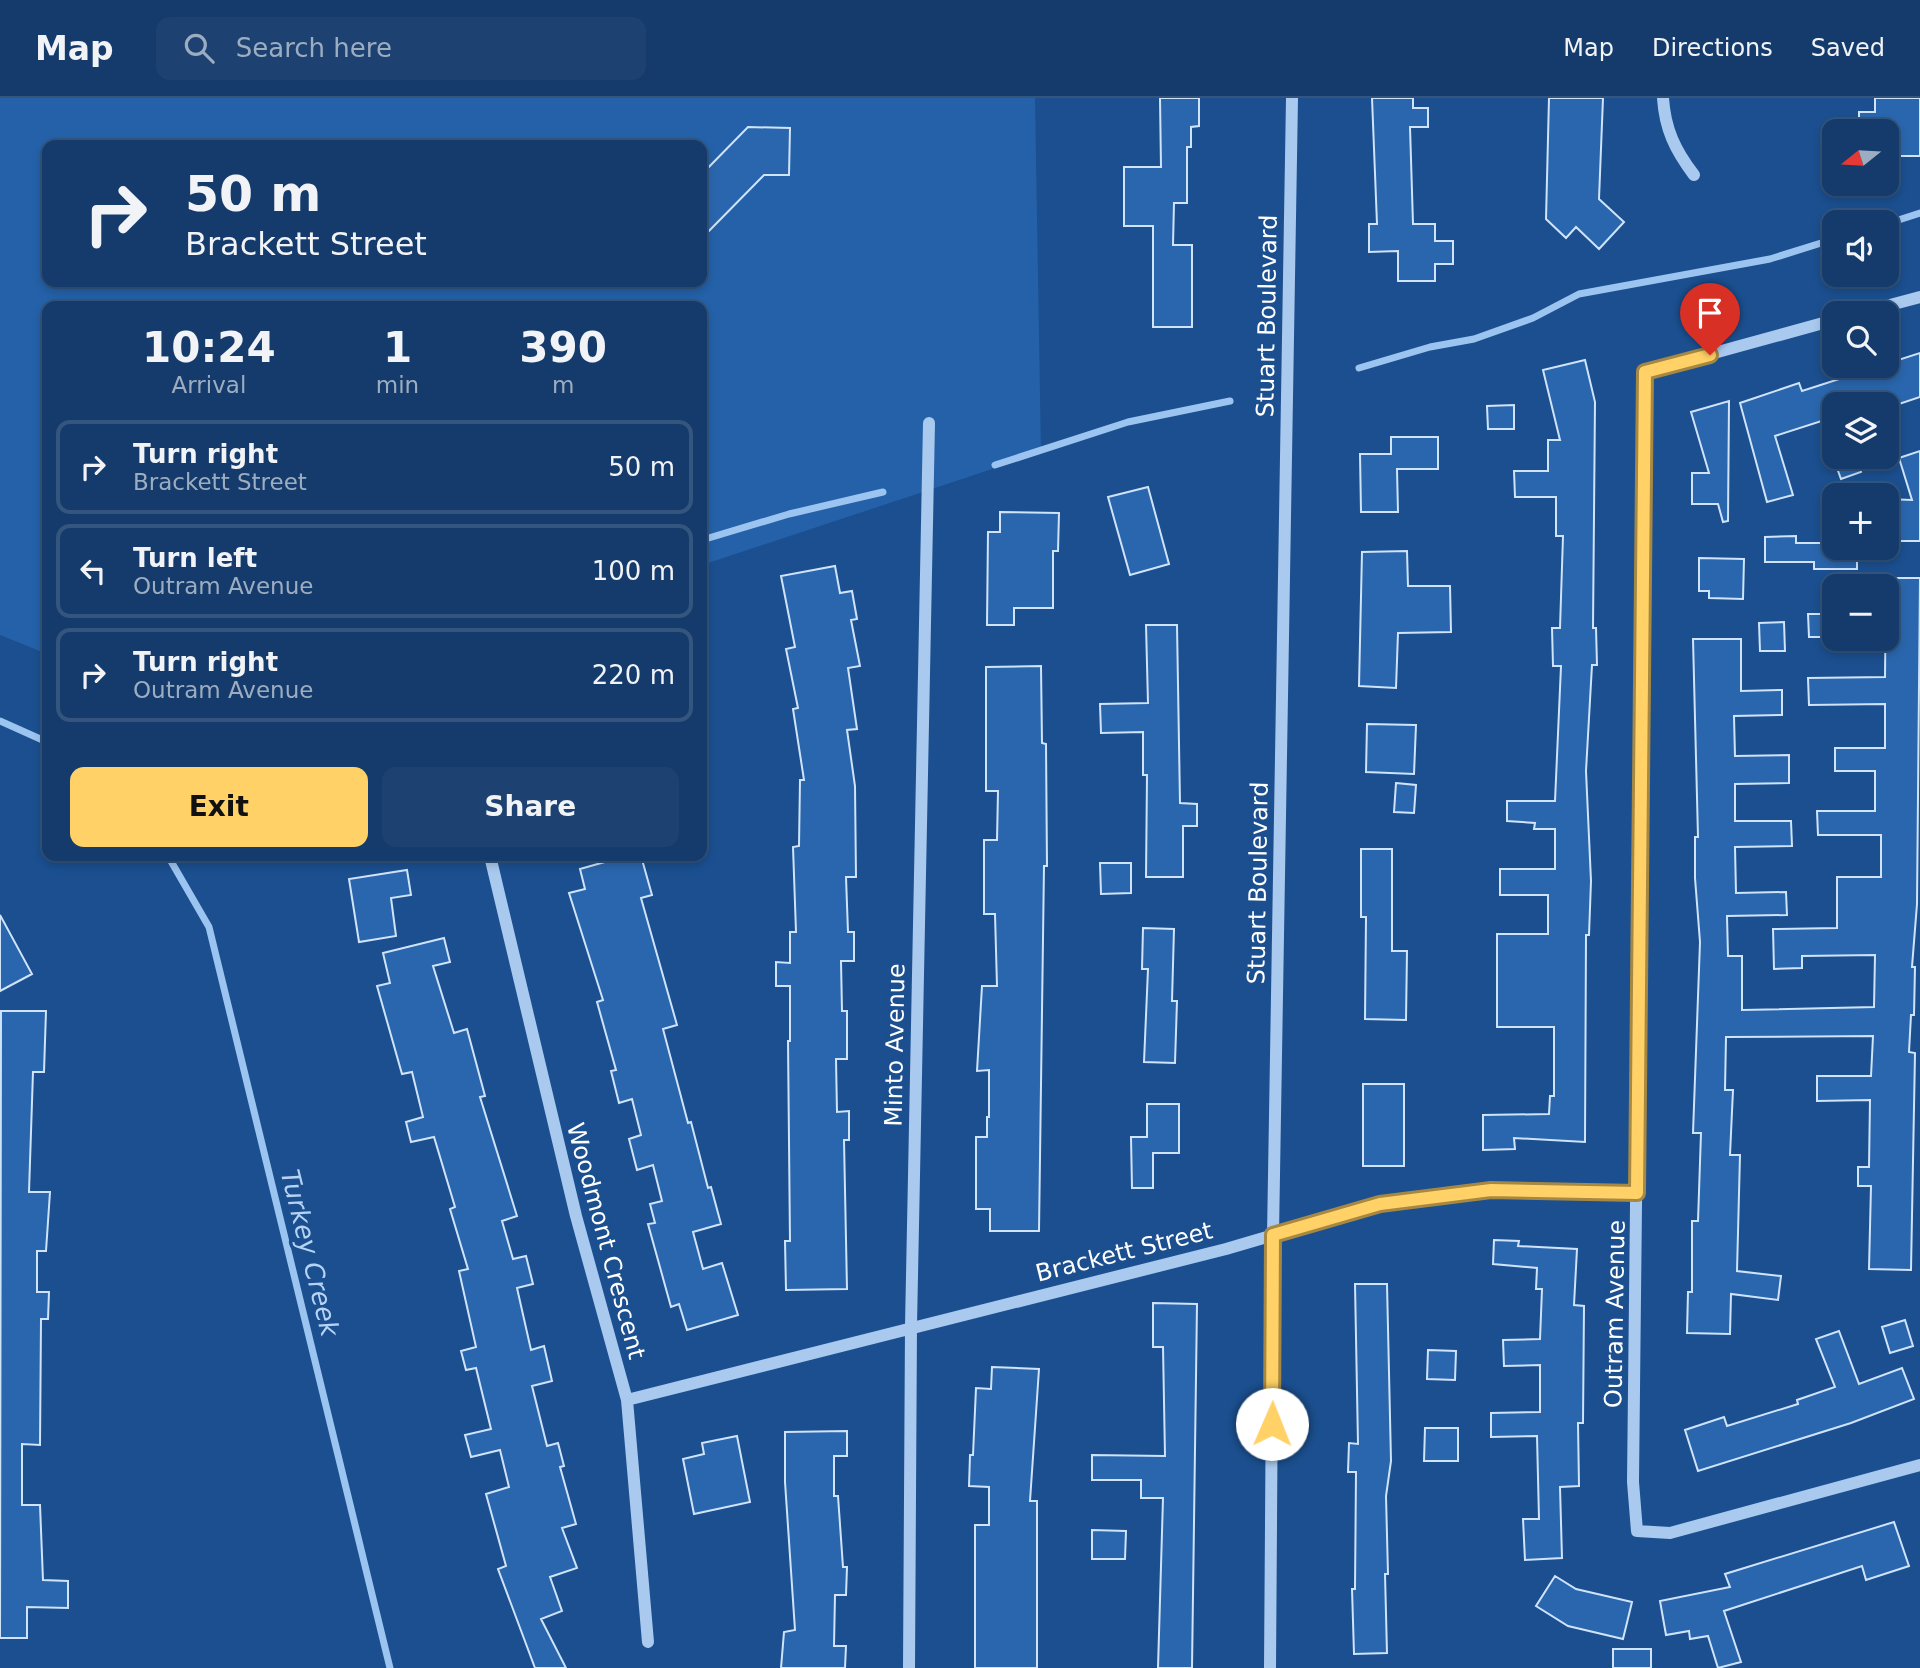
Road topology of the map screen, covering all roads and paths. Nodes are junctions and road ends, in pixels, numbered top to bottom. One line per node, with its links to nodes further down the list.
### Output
1 (1292, 98): 10 (street, Stuart Boulevard)
2 (1663, 98): 3 (street)
3 (1694, 175)
4 (1920, 297): 5 (street)
5 (1899, 303)
6 (1822, 323): 9 (street, Outram Avenue)
7 (929, 423): 11 (street, Minto Avenue)
8 (491, 861): 12 (street, Woodmont Crescent)
9 (1637, 1193): 10 (street, Brackett Street); 13 (street, Outram Avenue)
10 (1273, 1235): 11 (street, Brackett Street); 16 (street, Stuart Boulevard)
11 (911, 1326): 12 (street, Brackett Street); 15 (street, Minto Avenue)
12 (627, 1400): 14 (street, Woodmont Crescent)
13 (1920, 1465)
14 (648, 1642)
15 (909, 1668)
16 (1270, 1668)

